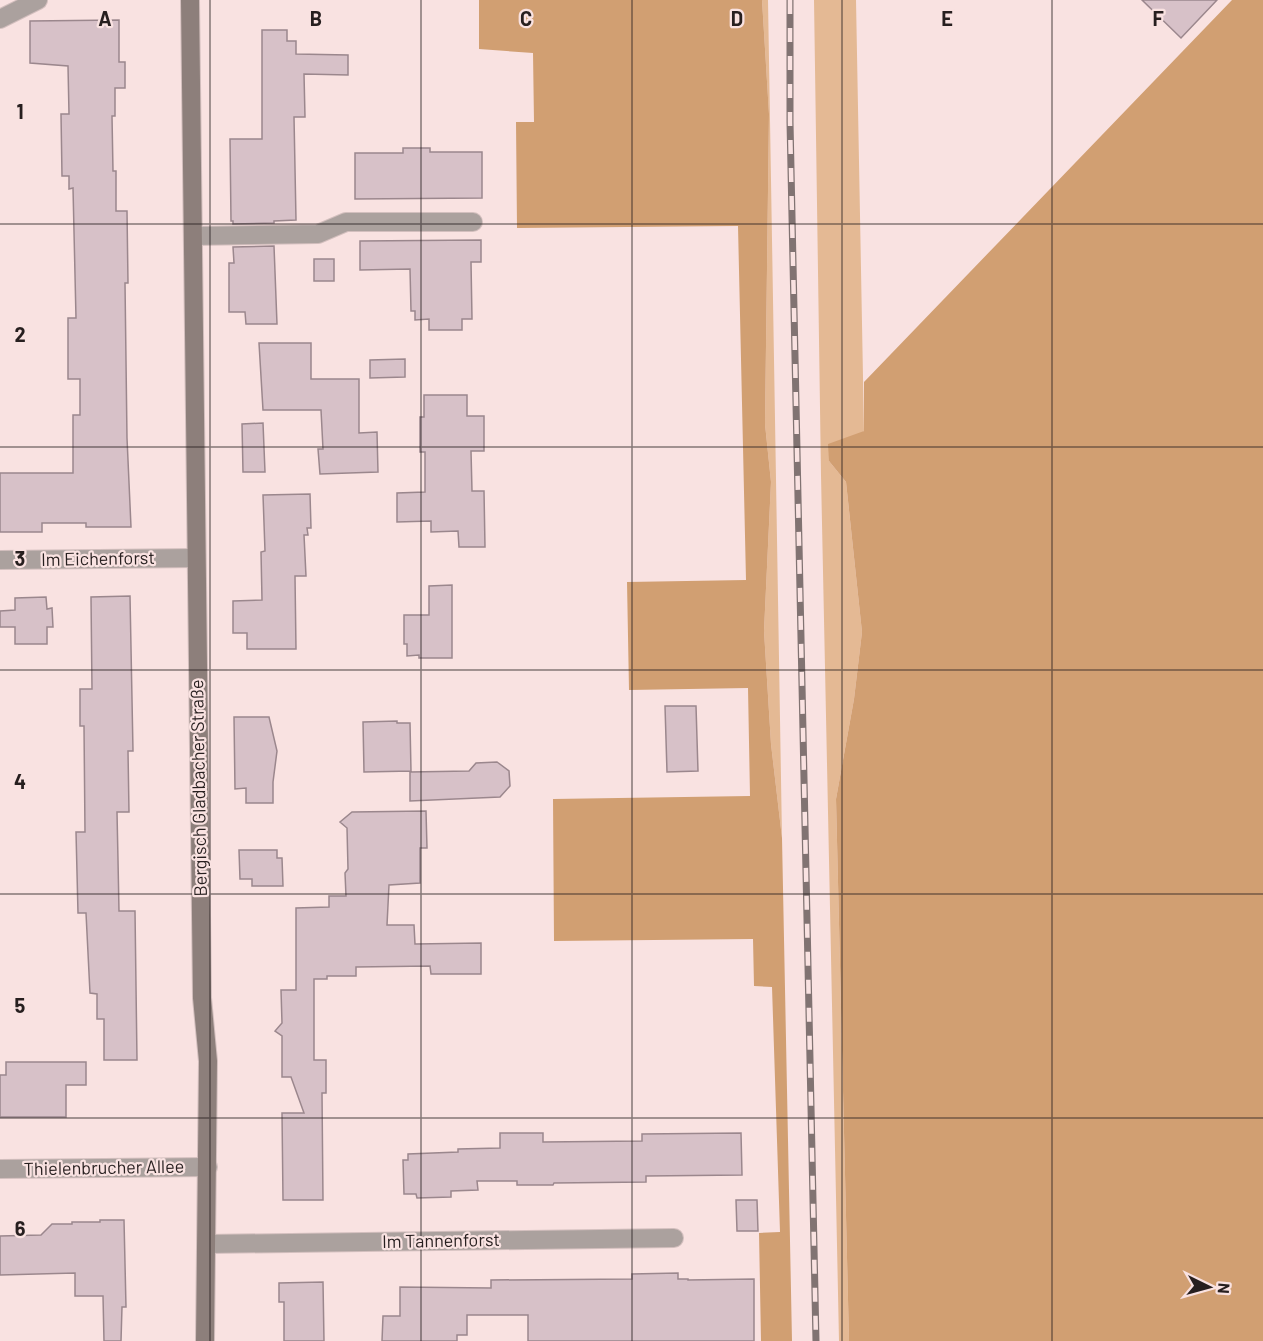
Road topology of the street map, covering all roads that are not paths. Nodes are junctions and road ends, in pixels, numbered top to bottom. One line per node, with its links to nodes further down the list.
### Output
1 (38, 0): 3 (street)
2 (190, 0): 5 (main road, Bergisch Gladbacher Straße)
3 (0, 19)
4 (472, 222): 5 (street)
5 (193, 236): 6 (main road, Bergisch Gladbacher Straße)
6 (196, 558): 7 (street, Im Eichenforst); 8 (main road, Bergisch Gladbacher Straße)
7 (0, 560)
8 (208, 1167): 9 (street, Thielenbrucher Allee); 11 (main road, Bergisch Gladbacher Straße)
9 (0, 1169)
10 (674, 1238): 11 (street, Im Tannenforst)
11 (207, 1244): 12 (main road, Bergisch Gladbacher Straße)
12 (205, 1341)

